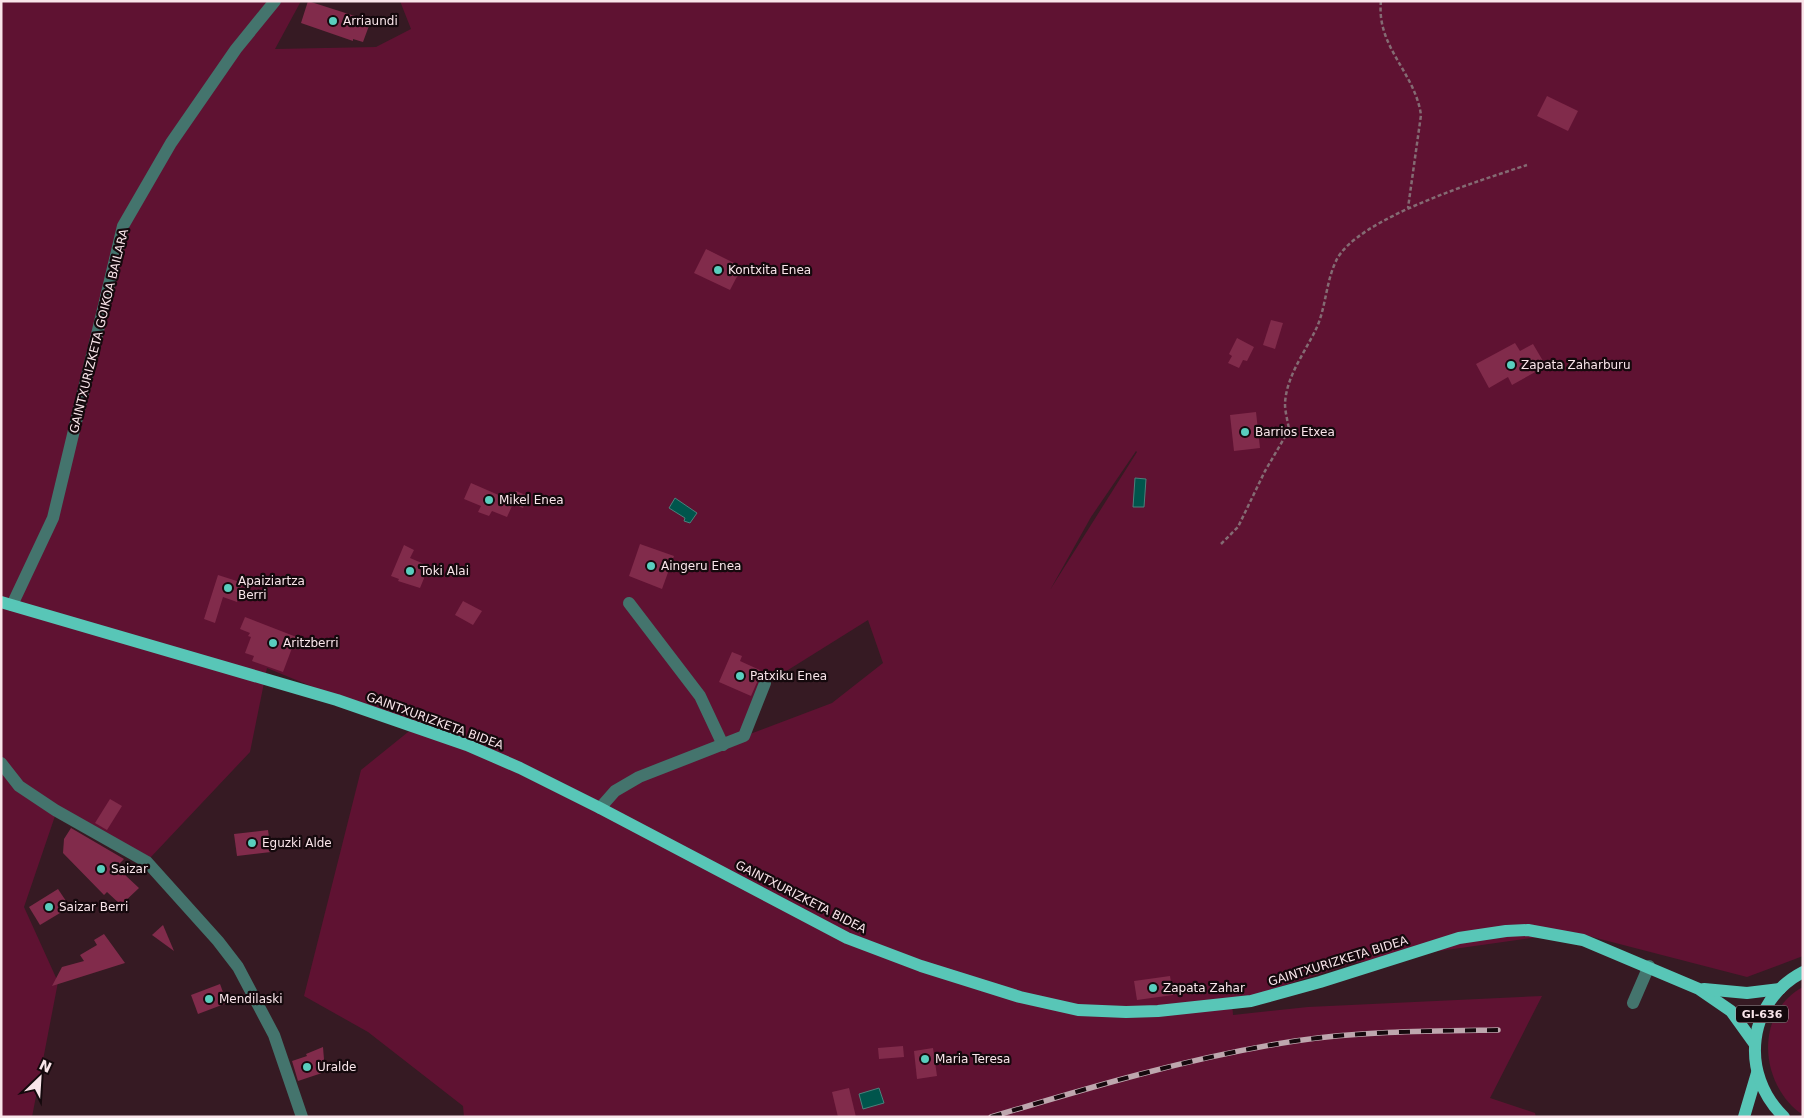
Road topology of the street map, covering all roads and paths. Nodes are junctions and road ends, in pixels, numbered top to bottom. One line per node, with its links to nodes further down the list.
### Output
1 (275, 1): 7 (street, GAINTXURIZKETA GOIKOA BAILARA)
2 (1381, 1): 4 (path)
3 (1527, 165): 4 (path)
4 (1408, 208): 5 (path)
5 (1220, 544)
6 (629, 603): 9 (street)
7 (6, 604): 11 (main road, GAINTXURIZKETA BIDEA)
8 (765, 682): 9 (street)
9 (723, 745): 11 (street)
10 (1, 763): 19 (street)
11 (600, 808): 12 (main road, GAINTXURIZKETA BIDEA)
12 (1649, 966): 14 (main road, GAINTXURIZKETA BIDEA); 16 (street)
13 (1803, 972): 15 (main road, GI-636)
14 (1699, 988): 15 (main road); 17 (main road)
15 (1780, 989): 17 (main road, GI-636)
16 (1632, 1002)
17 (1754, 1043): 18 (main road, GI-636)
18 (1757, 1073): 20 (main road, GI-636); 21 (main road, GI-636)
19 (302, 1117)
20 (1744, 1117)
21 (1784, 1117)

